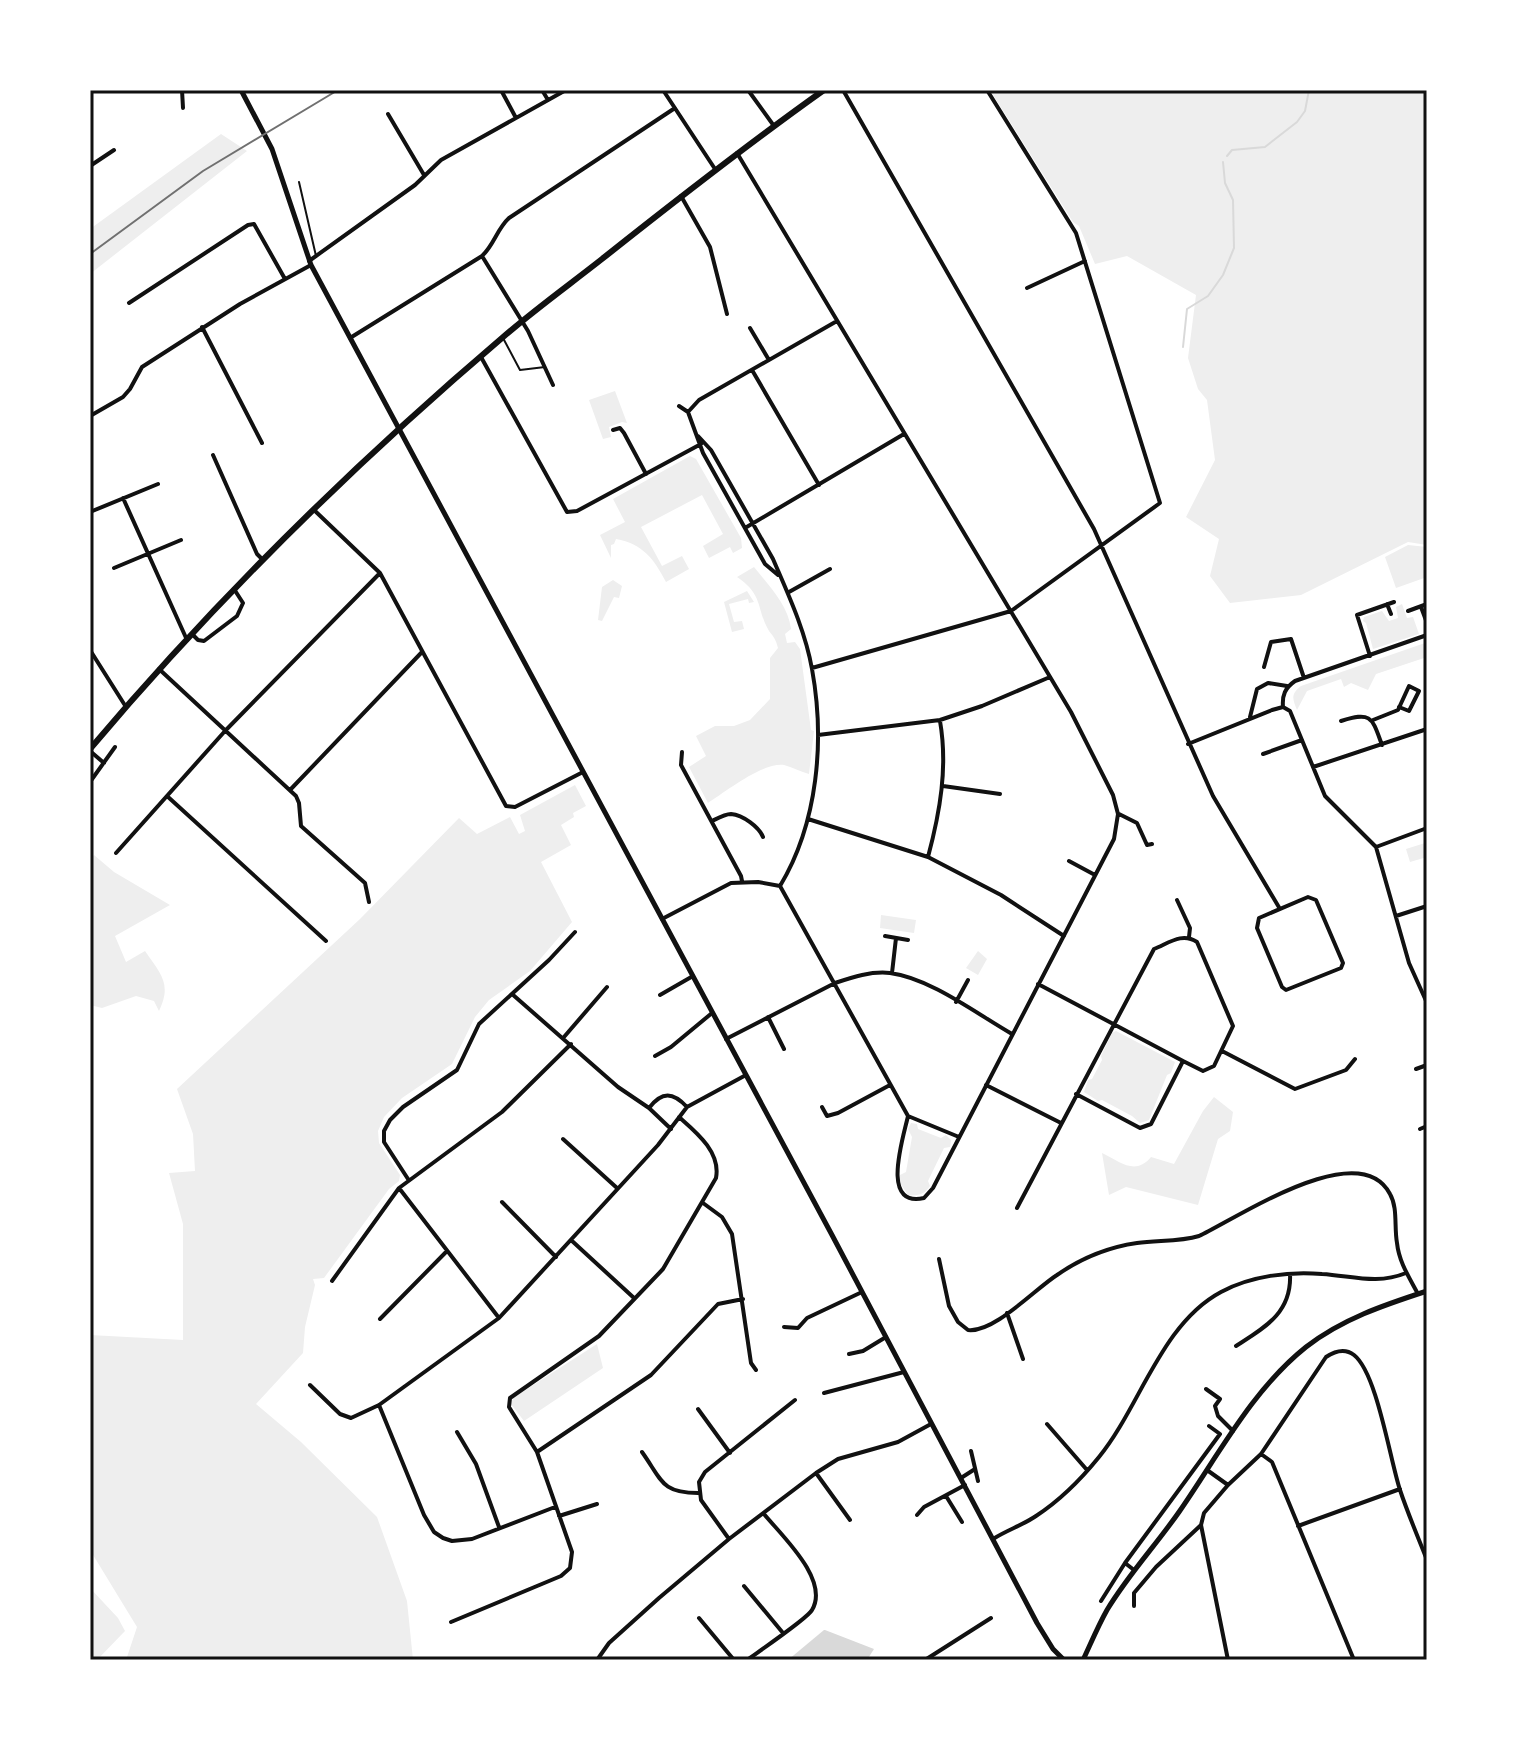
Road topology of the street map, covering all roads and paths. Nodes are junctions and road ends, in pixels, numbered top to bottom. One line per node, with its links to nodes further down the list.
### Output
1 (182, 90): 12 (street)
2 (501, 90): 15 (street)
3 (542, 90): 11 (street)
4 (566, 90): 11 (street)
5 (663, 90): 13 (street)
6 (748, 90): 16 (street)
7 (824, 90): 16 (main road)
8 (843, 90): 61 (street)
9 (987, 90): 26 (street)
10 (242, 92): 27 (street)
11 (548, 100): 15 (street)
12 (183, 108)
13 (675, 108): 20 (street); 24 (street)
14 (388, 114): 21 (street)
15 (516, 118): 21 (street)
16 (774, 126): 18 (main road)
17 (114, 150): 19 (street)
18 (737, 153): 20 (main road); 32 (street)
19 (90, 166)
20 (715, 169): 23 (main road)
21 (424, 175): 25 (street)
22 (299, 182): 25 (lane)
23 (681, 196): 31 (street); 33 (main road)
24 (482, 256): 33 (street); 37 (street)
25 (316, 257): 27 (street)
26 (1085, 261): 29 (street); 61 (street)
27 (310, 263): 28 (street); 37 (street)
28 (285, 279): 30 (street); 34 (street)
29 (1027, 288)
30 (129, 303)
31 (727, 314)
32 (837, 321): 39 (street); 48 (street)
33 (522, 322): 36 (main road); 40 (street)
34 (202, 327): 45 (street); 49 (street)
35 (750, 328): 39 (street)
36 (503, 337): 38 (main road); 40 (lane)
37 (350, 339): 46 (street)
38 (481, 357): 46 (main road); 52 (street)
39 (769, 360): 41 (street)
40 (545, 367): 42 (street)
41 (752, 370): 44 (street); 54 (street)
42 (553, 385)
43 (679, 406): 44 (street)
44 (688, 412): 50 (street)
45 (90, 416)
46 (399, 429): 56 (main road); 108 (street)
47 (613, 430): 52 (street)
48 (905, 434): 54 (street); 74 (street)
49 (262, 443)
50 (702, 443): 52 (street); 58 (street); 59 (street)
51 (213, 455): 63 (street)
52 (646, 474)
53 (158, 484): 55 (street)
54 (819, 485): 58 (street)
55 (123, 498): 57 (street); 62 (street)
56 (314, 510): 63 (main road); 66 (street)
57 (90, 512)
58 (752, 524): 59 (street); 67 (street)
59 (745, 528): 67 (street)
60 (181, 540): 62 (street)
61 (1102, 546): 74 (street); 100 (street)
62 (147, 554): 64 (street); 79 (street)
63 (263, 560): 68 (main road)
64 (114, 568)
65 (830, 569): 69 (street)
66 (380, 573): 81 (street); 97 (street)
67 (778, 575): 69 (street)
68 (234, 589): 79 (main road); 79 (street)
69 (789, 592): 84 (street)
70 (1394, 602): 71 (street)
71 (1387, 604): 76 (street); 82 (street)
72 (1427, 604): 73 (street)
73 (1421, 607): 75 (street); 77 (street)
74 (1011, 611): 84 (street); 86 (street)
75 (1408, 611)
76 (1391, 614)
77 (1427, 623)
78 (1427, 635): 82 (street)
79 (189, 637): 85 (main road)
80 (90, 650): 89 (street)
81 (422, 652): 108 (street); 111 (street)
82 (1370, 656): 87 (street)
83 (1264, 667): 87 (street)
84 (812, 668): 98 (street)
85 (159, 669): 89 (main road); 97 (street)
86 (1050, 677): 93 (street); 114 (street)
87 (1304, 678): 88 (street)
88 (1287, 686): 90 (street); 92 (street)
89 (126, 707): 103 (main road)
90 (1283, 707): 92 (street); 99 (street)
91 (1399, 707): 91 (street); 94 (street)
92 (1250, 717): 100 (street)
93 (940, 720): 98 (street); 110 (street)
94 (1373, 720): 95 (street); 101 (street)
95 (1341, 721)
96 (1427, 729): 101 (street)
97 (225, 731): 111 (street); 113 (street)
98 (818, 735): 115 (street)
99 (1302, 740): 105 (street); 107 (street)
100 (1188, 744): 130 (street)
101 (1382, 745): 107 (street)
102 (115, 747): 106 (street)
103 (90, 750): 106 (street)
104 (682, 752): 116 (street)
105 (1263, 754)
106 (104, 763): 109 (street)
107 (1313, 767): 120 (street)
108 (583, 772): 132 (street)
109 (90, 782)
110 (942, 786): 112 (street); 122 (street)
111 (290, 790): 128 (street)
112 (1000, 794)
113 (167, 796): 121 (street); 139 (street)
114 (1118, 814): 119 (street); 124 (street)
115 (808, 819): 122 (street); 126 (street)
116 (712, 821): 118 (street); 125 (street)
117 (1427, 828): 120 (street)
118 (763, 837)
119 (1152, 844)
120 (1376, 847): 131 (street)
121 (116, 853)
122 (928, 857): 135 (street)
123 (1069, 861): 124 (street)
124 (1095, 876): 135 (street)
125 (742, 881): 126 (street); 132 (street)
126 (780, 886): 143 (street)
127 (1177, 900): 136 (street)
128 (369, 902)
129 (1427, 906): 131 (street)
130 (1280, 909): 130 (street)
131 (1396, 916): 149 (street)
132 (662, 919): 141 (street)
133 (575, 932): 146 (street)
134 (885, 936): 137 (street)
135 (1064, 936): 144 (street)
136 (1189, 937): 152 (street); 158 (street)
137 (896, 938): 138 (street); 140 (street)
138 (908, 940)
139 (326, 941)
140 (892, 973): 143 (street); 148 (street)
141 (693, 976): 147 (street); 150 (street)
142 (968, 980): 148 (street)
143 (835, 983): 151 (street); 165 (street)
144 (1038, 984): 152 (street); 153 (street)
145 (607, 987): 154 (street)
146 (512, 994): 154 (street); 177 (street)
147 (660, 995)
148 (956, 1002): 153 (street)
149 (1427, 1003)
150 (712, 1013): 155 (street); 159 (street)
151 (768, 1017): 155 (street); 157 (street)
152 (1113, 1023): 161 (street); 167 (street)
153 (1012, 1034): 166 (street)
154 (564, 1037): 156 (street)
155 (726, 1039): 164 (street)
156 (571, 1044): 170 (street); 177 (street)
157 (784, 1049)
158 (1222, 1051): 160 (street); 161 (street)
159 (655, 1056)
160 (1355, 1059)
161 (1183, 1061): 167 (street)
162 (1427, 1065): 163 (street)
163 (1416, 1069)
164 (746, 1075): 168 (street); 191 (street)
165 (890, 1085): 169 (street); 171 (street)
166 (986, 1085): 173 (street); 175 (street)
167 (1076, 1094): 173 (street)
168 (687, 1107): 170 (street); 172 (street)
169 (822, 1107)
170 (649, 1108): 174 (street)
171 (908, 1116): 175 (street); 175 (street)
172 (679, 1117): 174 (street); 181 (street)
173 (1061, 1123): 182 (street)
174 (671, 1129): 179 (street)
175 (959, 1137)
176 (563, 1139): 179 (street)
177 (408, 1179): 178 (street)
178 (399, 1188): 184 (street); 189 (street)
179 (617, 1188): 183 (street)
180 (502, 1202): 185 (street)
181 (703, 1203): 193 (street); 194 (street)
182 (1017, 1208)
183 (571, 1240): 185 (street); 193 (street)
184 (447, 1251): 196 (street); 197 (street)
185 (556, 1257): 196 (street)
186 (939, 1259): 195 (street)
187 (1406, 1273): 188 (street); 192 (street); 195 (street)
188 (1290, 1274): 200 (street); 222 (street)
189 (332, 1281)
190 (1427, 1291): 192 (street)
191 (862, 1292): 198 (street); 199 (street)
192 (1418, 1294): 214 (street)
193 (635, 1298): 217 (street)
194 (743, 1299): 203 (street); 217 (street)
195 (1007, 1313): 202 (street)
196 (499, 1318): 209 (street)
197 (380, 1319)
198 (784, 1327)
199 (886, 1337): 201 (street); 204 (street)
200 (1236, 1346)
201 (849, 1354)
202 (1023, 1359)
203 (756, 1370)
204 (904, 1372): 207 (street); 211 (street)
205 (310, 1385): 209 (street)
206 (1206, 1389): 214 (street)
207 (824, 1393)
208 (795, 1400): 219 (street)
209 (379, 1405): 241 (street)
210 (698, 1409): 219 (street)
211 (931, 1424): 224 (street); 225 (street)
212 (1047, 1424): 222 (street)
213 (1209, 1426): 245 (street)
214 (1234, 1431): 223 (street)
215 (457, 1432): 241 (street)
216 (971, 1451): 221 (street)
217 (537, 1452): 233 (street)
218 (642, 1452): 230 (street)
219 (730, 1453): 230 (street)
220 (1261, 1454): 228 (street); 229 (street); 240 (street)
221 (975, 1469): 225 (street); 226 (street)
222 (1087, 1470): 243 (street)
223 (1207, 1470): 228 (street); 246 (street)
224 (816, 1473): 234 (street); 237 (street)
225 (961, 1478): 227 (street)
226 (978, 1481)
227 (965, 1485): 231 (street); 243 (street)
228 (1228, 1485): 239 (street)
229 (1400, 1489): 240 (street); 244 (street)
230 (698, 1493): 242 (street)
231 (946, 1496): 235 (street); 238 (street)
232 (597, 1504): 236 (street)
233 (555, 1507): 236 (street); 241 (street)
234 (764, 1514): 242 (street); 253 (street)
235 (917, 1515)
236 (559, 1516): 252 (street)
237 (850, 1520)
238 (962, 1522)
239 (1201, 1525): 249 (street); 262 (street)
240 (1298, 1526): 263 (street)
241 (499, 1527)
242 (729, 1539): 255 (street)
243 (993, 1539): 260 (street)
244 (1427, 1560)
245 (1125, 1563): 246 (street); 248 (street)
246 (1134, 1570): 261 (street)
247 (744, 1586): 253 (street)
248 (1101, 1601)
249 (1134, 1606)
250 (699, 1618): 256 (street)
251 (991, 1618): 254 (street)
252 (451, 1622)
253 (783, 1633): 257 (street)
254 (933, 1653): 258 (street); 259 (street)
255 (597, 1660)
256 (734, 1660)
257 (747, 1660)
258 (925, 1660)
259 (935, 1660)
260 (1064, 1660)
261 (1083, 1660)
262 (1228, 1660)
263 (1354, 1660)

